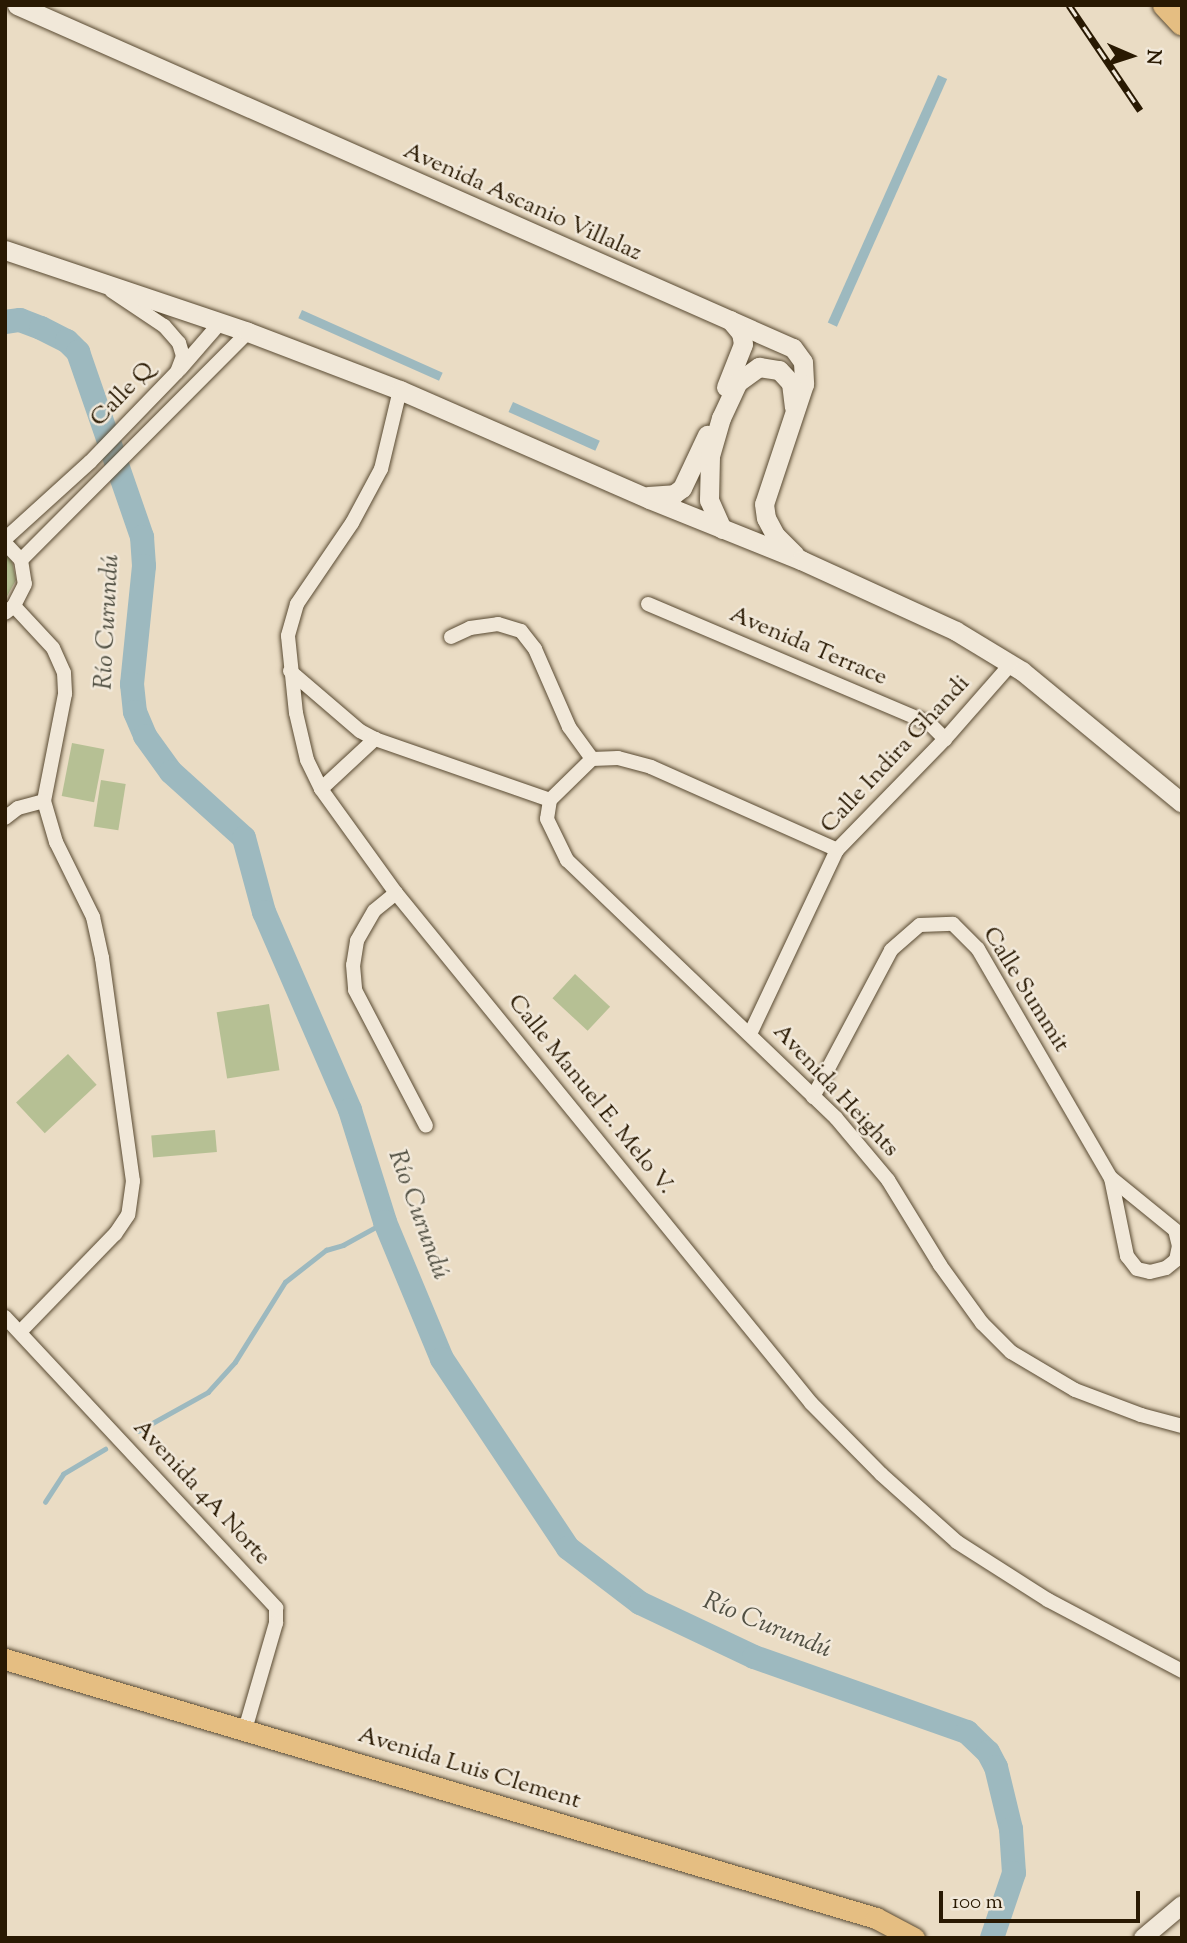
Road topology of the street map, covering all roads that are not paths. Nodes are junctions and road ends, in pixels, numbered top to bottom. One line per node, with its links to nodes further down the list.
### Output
1 (16, 5): 6 (main road, Avenida Ascanio Villalaz)
2 (1165, 5): 3 (highway)
3 (1182, 23)
4 (5, 250): 5 (main road, Avenida Ascanio Villalaz)
5 (99, 282): 7 (main road, Avenida Ascanio Villalaz); 9 (street, Calle Q)
6 (730, 319): 11 (main road, Avenida Ascanio Villalaz); 12 (main road)
7 (220, 323): 8 (main road, Avenida Ascanio Villalaz); 9 (street)
8 (248, 332): 10 (main road, Avenida Ascanio Villalaz); 15 (street, Calle Q)
9 (177, 372): 14 (street, Calle Q)
10 (400, 390): 12 (main road, Avenida Ascanio Villalaz); 21 (street, Calle Manuel E. Melo V.)
11 (794, 415): 13 (main road); 16 (main road, Avenida Ascanio Villalaz)
12 (643, 496): 13 (main road, Avenida Ascanio Villalaz)
13 (722, 529): 16 (main road, Avenida Ascanio Villalaz)
14 (5, 541): 15 (street)
15 (21, 560): 18 (street)
16 (801, 561): 20 (main road, Avenida Ascanio Villalaz)
17 (649, 604): 22 (street, Avenida Terrace)
18 (10, 609): 27 (street)
19 (451, 637): 24 (street)
20 (1011, 664): 22 (street, Calle Indira Ghandi); 28 (main road, Avenida Ascanio Villalaz)
21 (290, 671): 23 (street); 25 (street, Calle Manuel E. Melo V.)
22 (945, 739): 30 (street, Calle Indira Ghandi)
23 (375, 740): 25 (street); 26 (street)
24 (592, 759): 26 (street); 30 (street)
25 (321, 789): 31 (street, Calle Manuel E. Melo V.)
26 (550, 800): 32 (street, Avenida Heights)
27 (44, 801): 29 (street); 37 (street)
28 (1182, 803)
29 (5, 818)
30 (837, 850): 32 (street, Calle Indira Ghandi)
31 (396, 893): 34 (street); 40 (street, Calle Manuel E. Melo V.)
32 (750, 1034): 33 (street, Avenida Heights)
33 (813, 1097): 35 (street, Calle Summit); 38 (street, Avenida Heights)
34 (426, 1126)
35 (1111, 1178): 35 (street)
36 (5, 1317): 37 (street, Avenida 4A Norte)
37 (20, 1332): 41 (street, Avenida 4A Norte)
38 (1182, 1426)
39 (5, 1659): 41 (main road, Avenida Luis Clement)
40 (1182, 1671)
41 (245, 1730): 43 (main road, Avenida Luis Clement)
42 (1182, 1905): 44 (street)
43 (914, 1938)
44 (1143, 1938)

